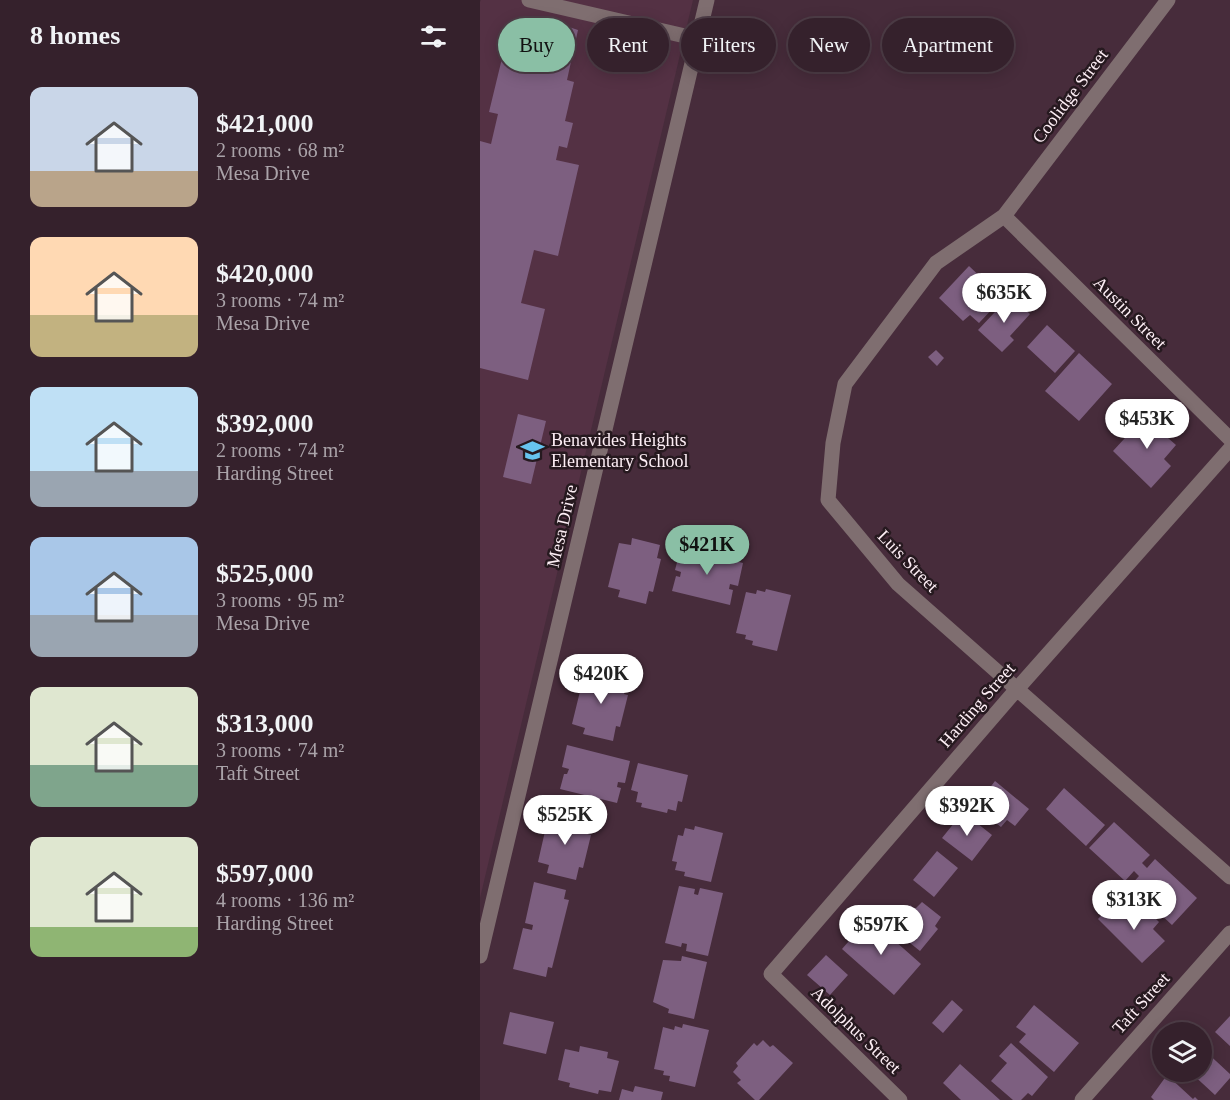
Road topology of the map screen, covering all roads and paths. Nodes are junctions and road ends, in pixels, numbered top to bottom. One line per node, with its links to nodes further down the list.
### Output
1 (529, 0): 5 (street)
2 (707, 0): 4 (street, Mesa Drive)
3 (1168, 0): 7 (street, Coolidge Street)
4 (703, 18)
5 (681, 35)
6 (690, 72): 13 (street, Mesa Drive)
7 (1004, 216): 8 (street, Austin Street); 10 (street, Luis Street)
8 (1230, 439)
9 (1230, 448): 10 (street, Harding Street)
10 (1017, 688): 11 (street, Luis Street); 14 (street, Harding Street)
11 (1230, 877)
12 (1230, 933): 16 (street, Taft Street)
13 (480, 956)
14 (785, 988): 15 (street, Adolphus Street)
15 (900, 1100)
16 (1082, 1100)

